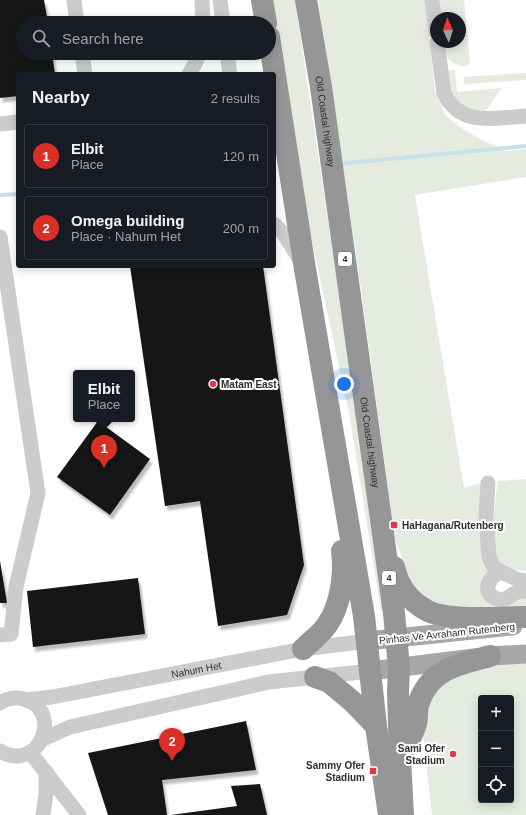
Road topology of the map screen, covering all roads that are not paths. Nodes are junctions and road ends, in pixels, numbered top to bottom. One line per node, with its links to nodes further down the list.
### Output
1 (74, 0): 8 (street)
2 (202, 0): 9 (street)
3 (220, 0): 10 (street)
4 (262, 0): 11 (highway)
5 (306, 0): 30 (highway, Old Coastal highway / 4)
6 (432, 0): 7 (street)
7 (434, 12)
8 (77, 16)
9 (203, 16)
10 (222, 16)
11 (265, 16)
12 (438, 48): 22 (street)
13 (83, 60): 17 (street)
14 (197, 60): 18 (street)
15 (228, 60): 19 (street)
16 (272, 60): 20 (highway)
17 (85, 72)
18 (190, 72)
19 (230, 72)
20 (274, 72)
21 (276, 83): 27 (highway)
22 (526, 116)
23 (16, 122): 24 (street)
24 (0, 124)
25 (276, 226): 27 (street)
26 (0, 237): 36 (street)
27 (305, 269): 28 (highway)
28 (319, 349): 38 (highway); 39 (highway)
29 (488, 482): 31 (street)
30 (380, 518): 34 (highway); 37 (highway, Old Coastal highway / 4)
31 (501, 572): 32 (street); 33 (street)
32 (526, 581)
33 (526, 591)
34 (526, 617)
35 (526, 625): 37 (main road, Pinhas Ve Avraham Rutenberg)
36 (0, 636)
37 (397, 638): 38 (main road, Pinhas Ve Avraham Rutenberg); 42 (highway, Old Coastal highway / 4)
38 (367, 641): 39 (street, Nahum Het); 43 (highway)
39 (303, 648): 45 (street, Nahum Het)
40 (526, 654): 41 (main road)
41 (490, 656): 42 (main road); 51 (highway)
42 (399, 668): 43 (main road); 51 (highway, Old Coastal highway / 4)
43 (370, 671): 44 (street); 47 (highway)
44 (315, 677): 47 (highway); 48 (street)
45 (26, 700): 46 (street, Nahum Het); 48 (street)
46 (1, 701)
47 (376, 726): 55 (highway)
48 (41, 740): 50 (street)
49 (0, 751): 50 (street)
50 (30, 752): 52 (street)
51 (400, 759): 56 (highway, Old Coastal highway / 4)
52 (46, 772): 53 (street); 54 (street)
53 (43, 815)
54 (79, 815)
55 (389, 815)
56 (404, 815)

